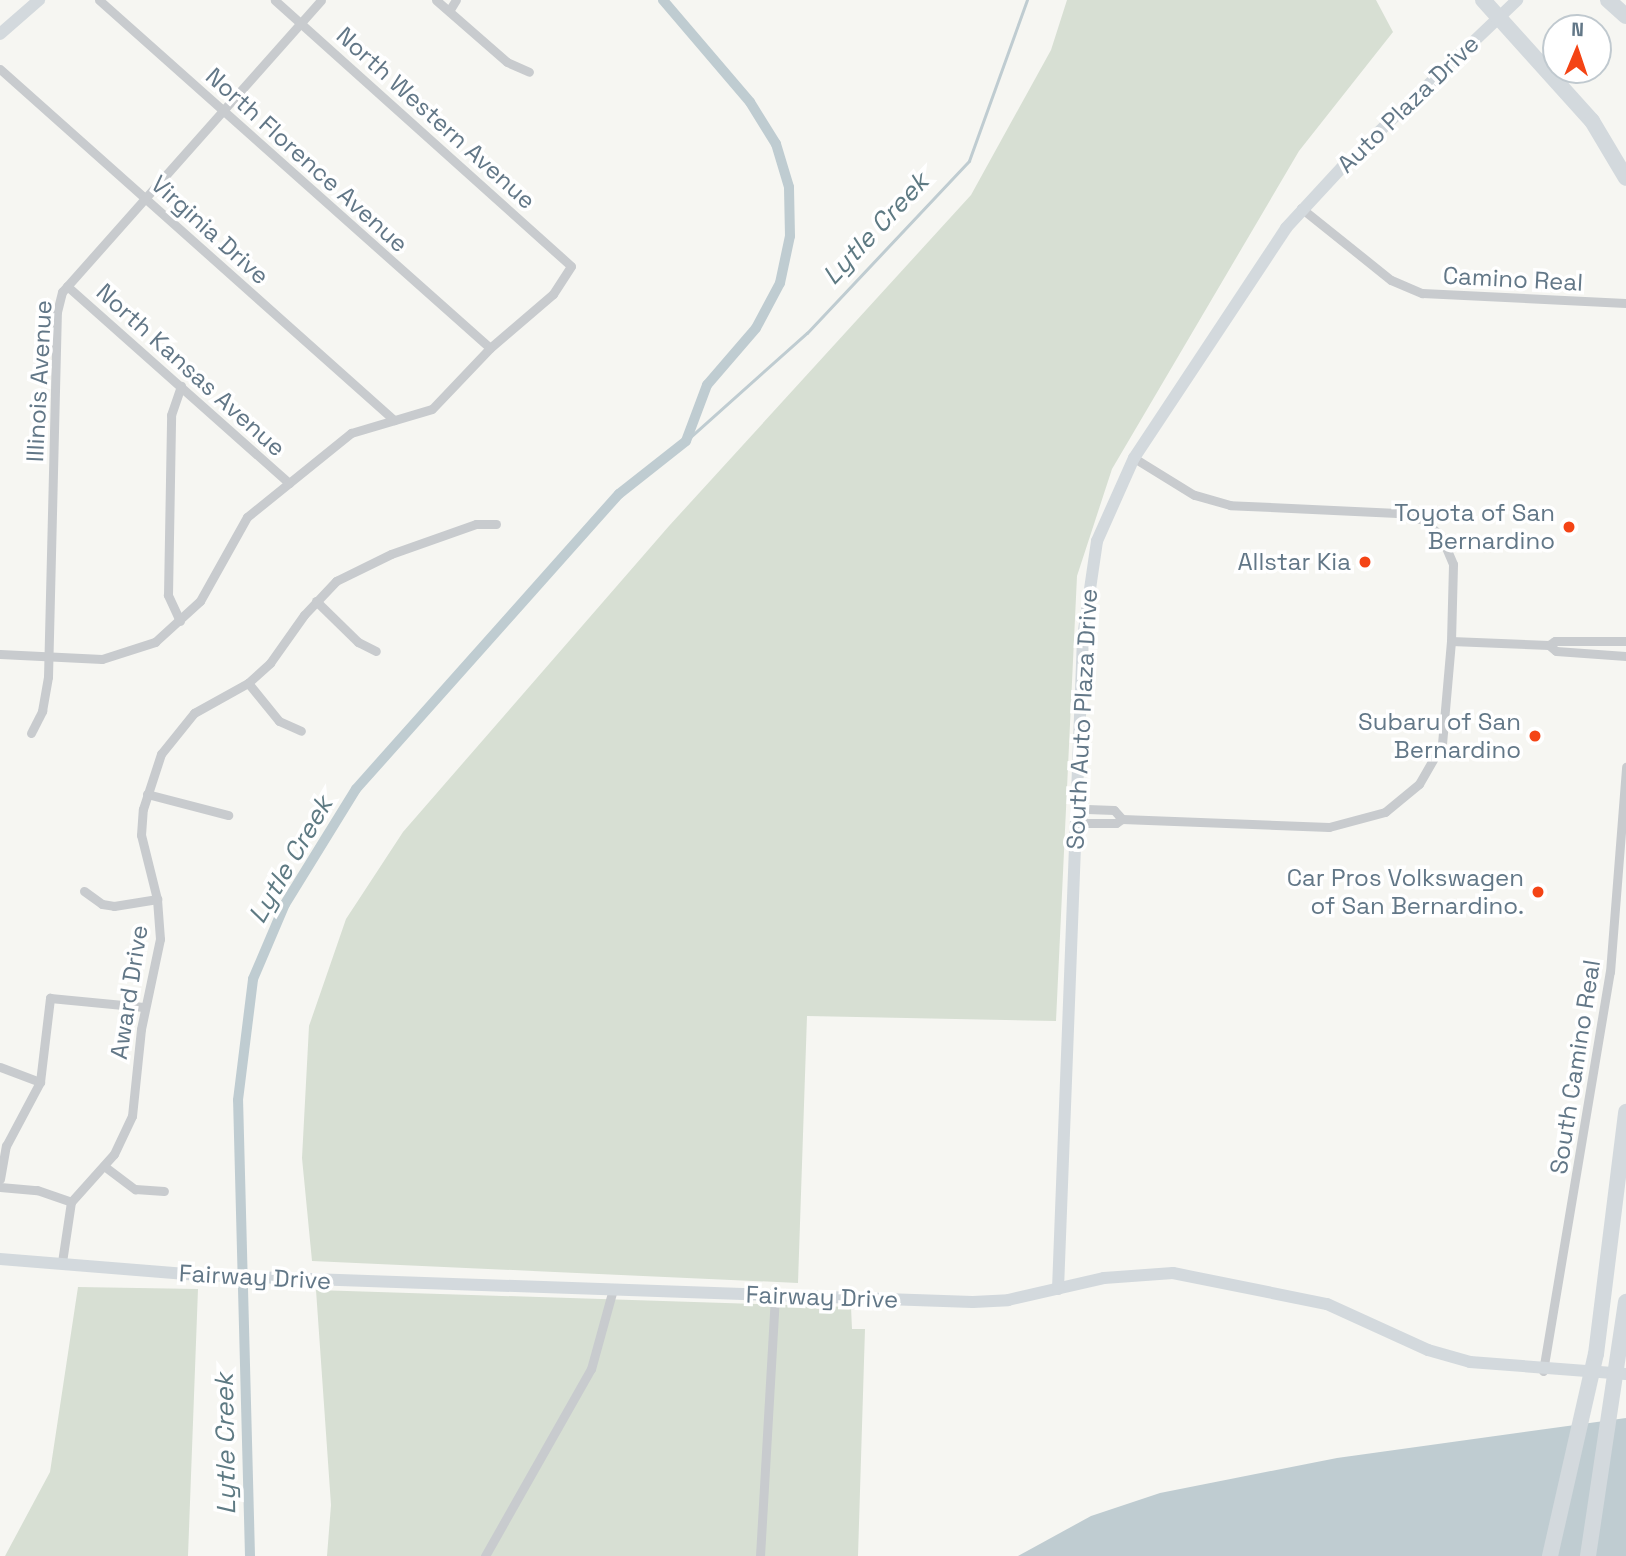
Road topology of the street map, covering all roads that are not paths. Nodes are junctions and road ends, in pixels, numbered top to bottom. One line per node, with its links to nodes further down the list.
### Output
1 (39, 0): 16 (street)
2 (99, 0): 19 (street, North Florence Avenue)
3 (275, 0): 15 (street, North Western Avenue)
4 (320, 0): 15 (street, Illinois Avenue)
5 (436, 0): 12 (street)
6 (456, 0): 12 (street)
7 (1483, 0): 14 (highway)
8 (1517, 0): 14 (street, Auto Plaza Drive)
9 (1608, 0): 13 (highway)
10 (1624, 0): 11 (highway)
11 (1626, 7)
12 (449, 11): 18 (street)
13 (1626, 16)
14 (1498, 17): 20 (highway); 22 (street, Auto Plaza Drive)
15 (301, 23): 19 (street, Illinois Avenue); 25 (street, North Western Avenue)
16 (0, 34)
17 (0, 69): 21 (street, Virginia Drive)
18 (529, 72)
19 (222, 110): 21 (street, Illinois Avenue); 25 (street, North Florence Avenue)
20 (1626, 178)
21 (145, 198): 23 (street, Illinois Avenue); 27 (street, Virginia Drive)
22 (1301, 208): 24 (street, Camino Real); 28 (street, South Auto Plaza Drive)
23 (67, 286): 26 (street, North Kansas Avenue); 38 (street, Illinois Avenue)
24 (1626, 303)
25 (490, 348): 27 (street)
26 (181, 386): 29 (street, North Kansas Avenue); 32 (street)
27 (394, 420): 29 (street)
28 (1134, 458): 33 (street); 46 (street, South Auto Plaza Drive)
29 (289, 483): 32 (street)
30 (496, 524): 31 (street, Award Drive)
31 (316, 601): 36 (street); 40 (street, Award Drive)
32 (180, 621): 38 (street)
33 (1451, 642): 35 (street); 46 (street)
34 (1626, 642): 35 (street)
35 (1549, 645): 39 (street)
36 (376, 650)
37 (0, 654): 38 (street)
38 (48, 656): 42 (street, Illinois Avenue)
39 (1626, 656)
40 (248, 683): 41 (street); 44 (street, Award Drive)
41 (300, 731)
42 (31, 733)
43 (1626, 767): 64 (street, South Camino Real)
44 (147, 794): 45 (street); 48 (street, Award Drive)
45 (228, 815)
46 (1077, 817): 61 (street, South Auto Plaza Drive)
47 (84, 891): 48 (street)
48 (157, 899): 49 (street, Award Drive)
49 (144, 1007): 51 (street); 53 (street, Award Drive)
50 (0, 1067): 51 (street)
51 (40, 1082): 54 (street)
52 (1626, 1112): 66 (highway)
53 (104, 1166): 56 (street); 57 (street, Award Drive)
54 (0, 1179)
55 (0, 1187): 57 (street)
56 (164, 1191)
57 (71, 1202): 59 (street)
58 (0, 1259): 59 (street, Fairway Drive)
59 (62, 1262): 60 (street, Fairway Drive)
60 (613, 1289): 62 (street, Fairway Drive); 67 (street)
61 (1058, 1289): 62 (street, Fairway Drive); 64 (street, Fairway Drive)
62 (775, 1295): 68 (street)
63 (1626, 1302): 71 (highway)
64 (1544, 1370): 65 (street, Fairway Drive)
65 (1626, 1374)
66 (1564, 1501): 69 (highway); 70 (highway)
67 (485, 1556)
68 (761, 1556)
69 (1545, 1556)
70 (1550, 1556)
71 (1588, 1556)

